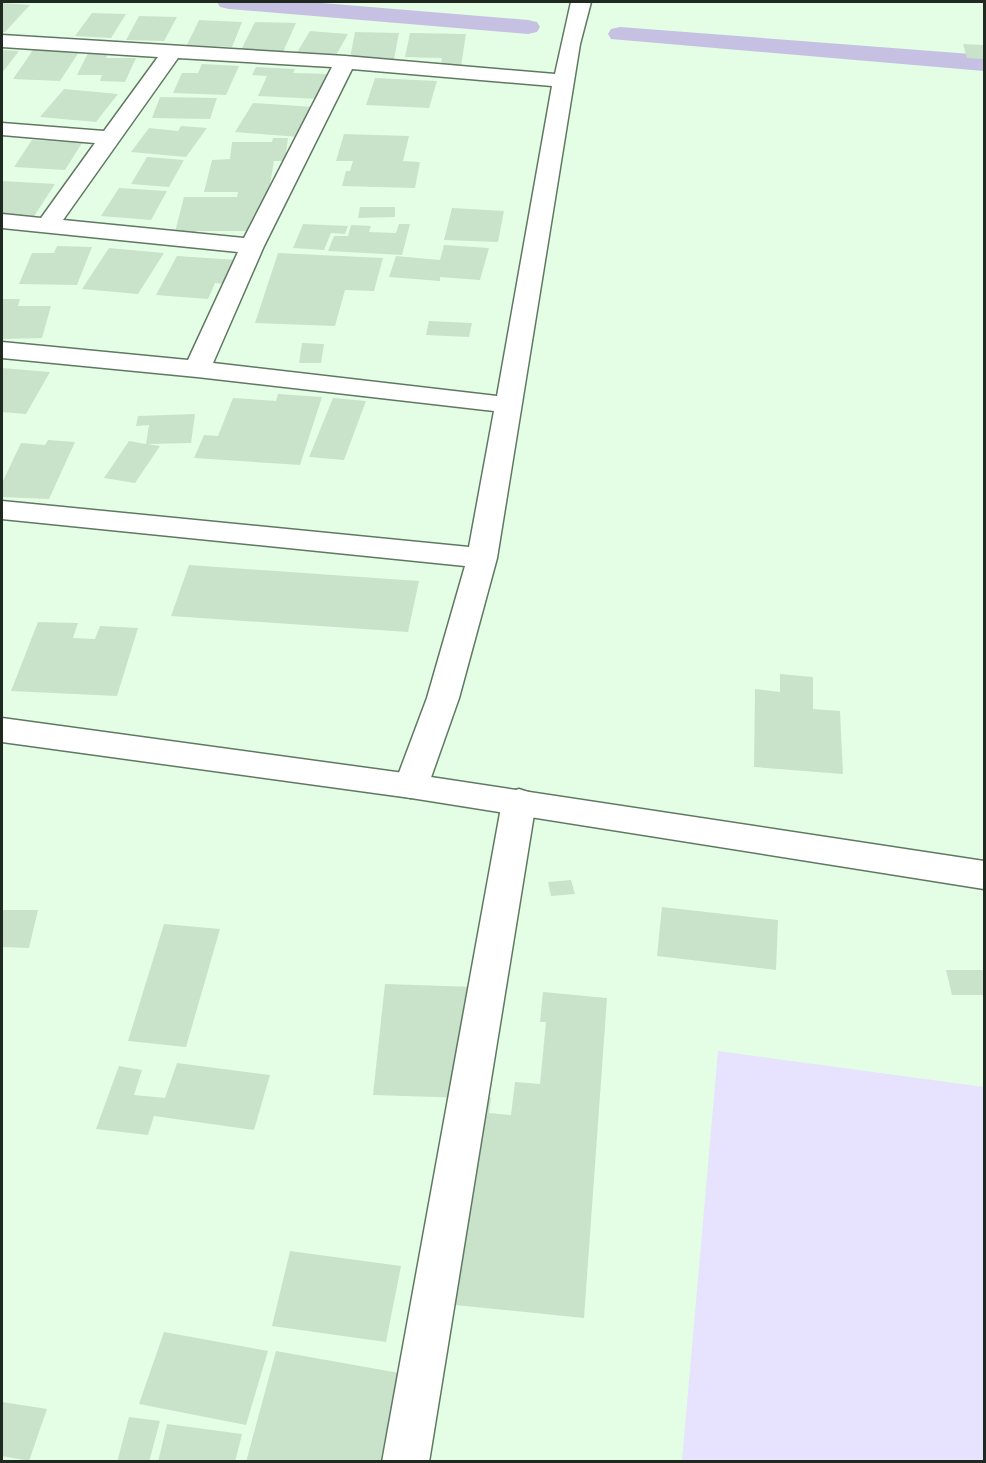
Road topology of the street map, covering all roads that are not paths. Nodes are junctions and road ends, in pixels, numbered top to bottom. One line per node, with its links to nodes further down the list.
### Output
1 (578, 10): 5 (street)
2 (2, 41): 3 (street)
3 (171, 53): 4 (street); 7 (street)
4 (345, 62): 5 (street); 10 (street)
5 (564, 81): 13 (street)
6 (2, 129): 7 (street)
7 (110, 138): 9 (street)
8 (2, 221): 9 (street)
9 (48, 225): 10 (street)
10 (252, 246): 12 (street)
11 (2, 350): 12 (street)
12 (197, 369): 13 (street)
13 (508, 405): 15 (street)
14 (2, 510): 15 (street)
15 (482, 558): 17 (street)
16 (2, 730): 17 (street)
17 (411, 786): 18 (street)
18 (519, 802): 19 (street); 20 (street)
19 (984, 875)
20 (405, 1461)

